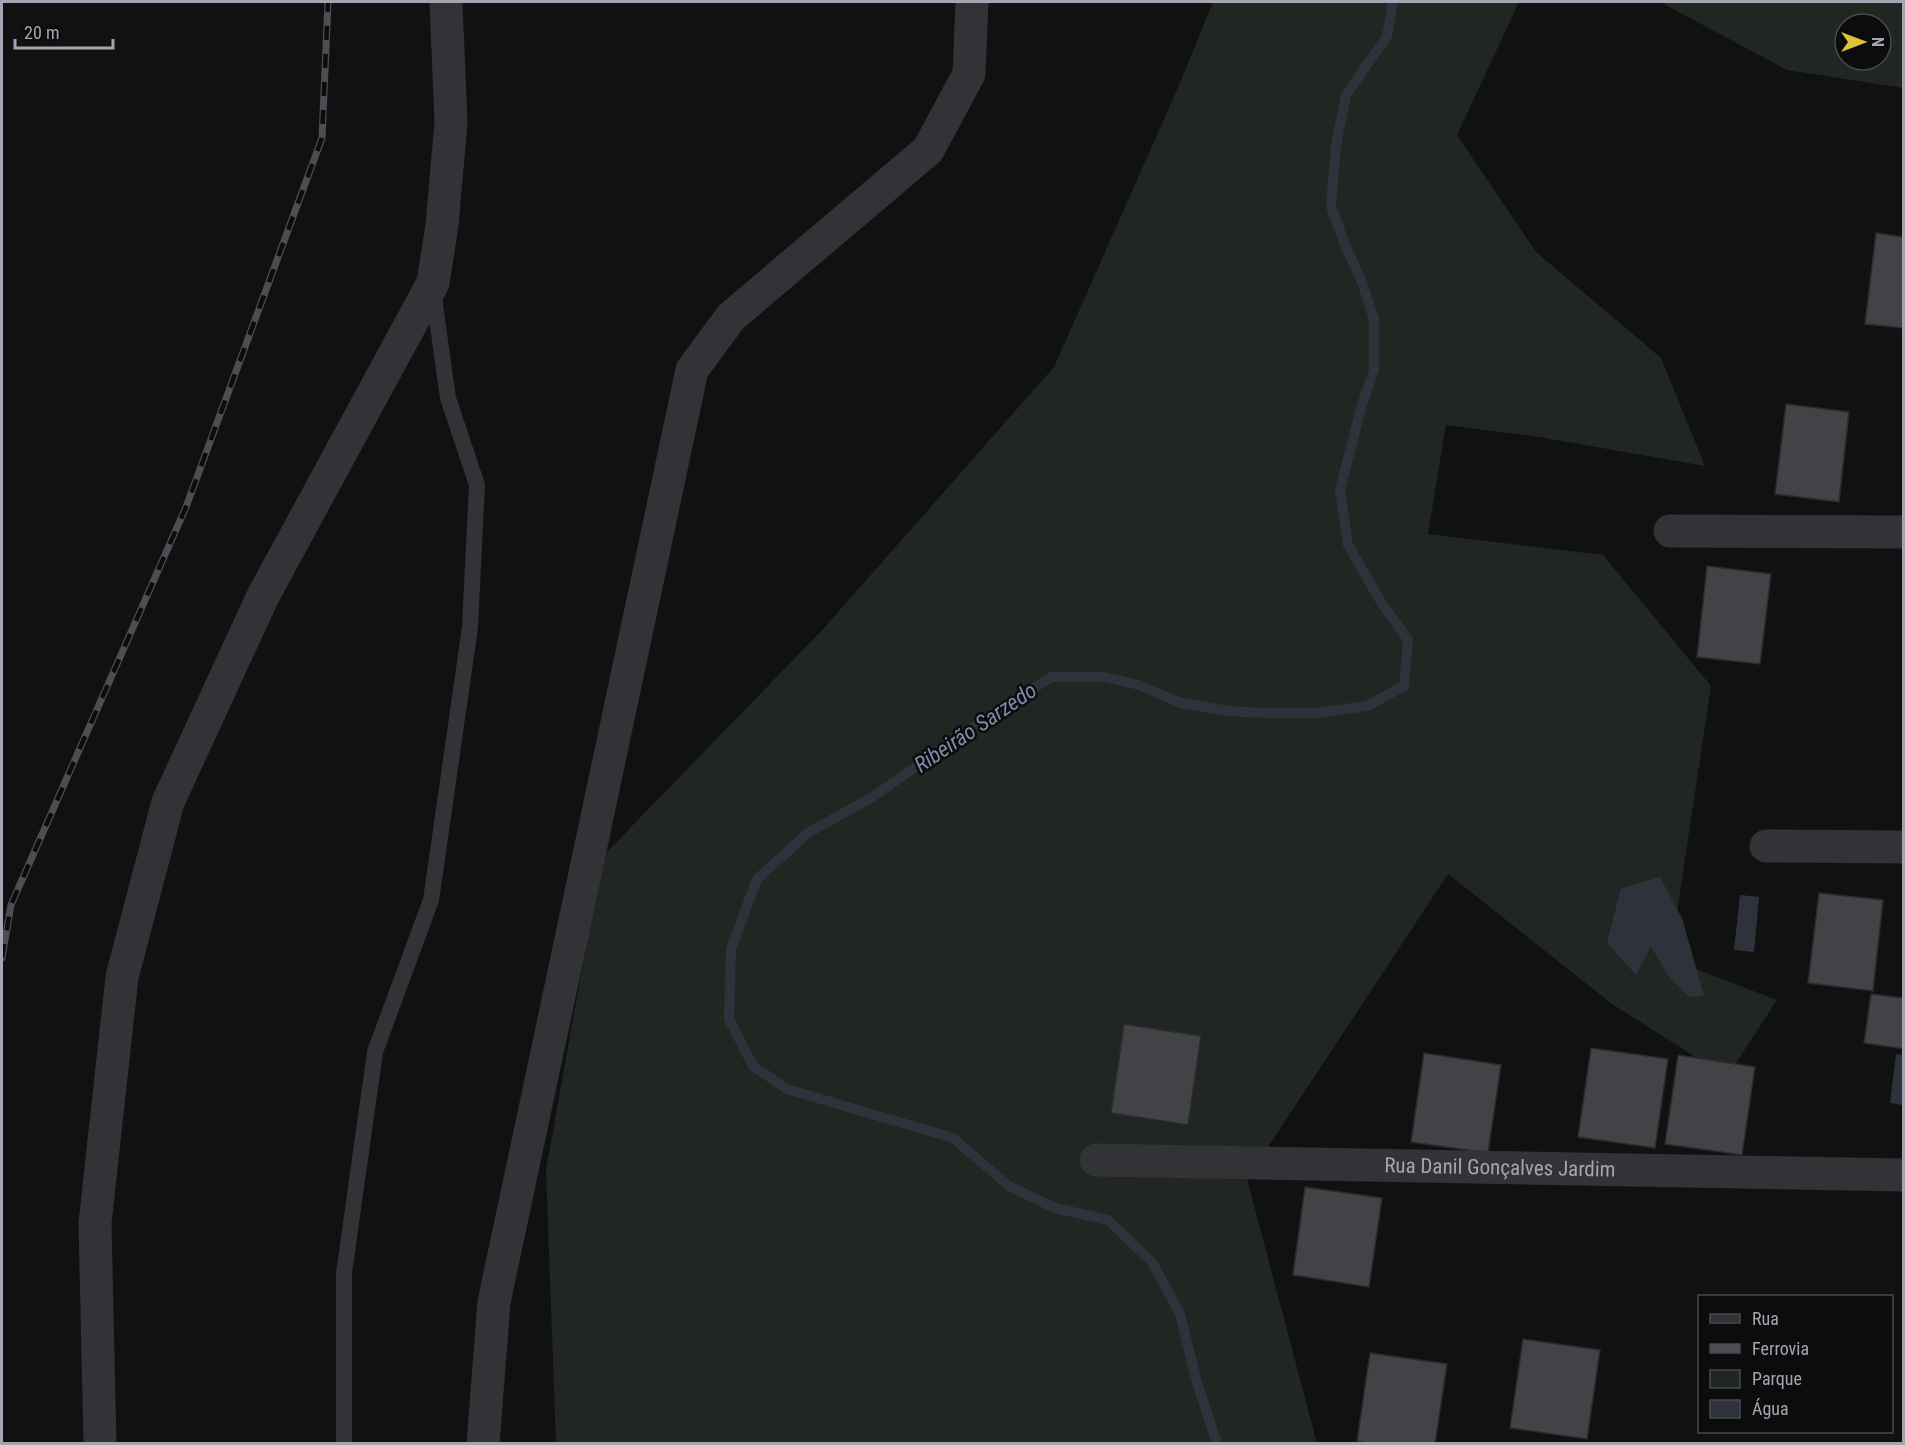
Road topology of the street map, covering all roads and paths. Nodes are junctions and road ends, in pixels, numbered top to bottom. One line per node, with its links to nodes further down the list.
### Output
1 (446, 2): 3 (street)
2 (972, 2): 12 (street)
3 (432, 283): 10 (street); 11 (lane)
4 (1670, 531): 5 (street)
5 (1904, 532)
6 (1766, 846): 7 (street)
7 (1904, 847)
8 (1096, 1160): 9 (street, Rua Danil Gonçalves Jardim)
9 (1904, 1175)
10 (100, 1443)
11 (344, 1443)
12 (483, 1443)

